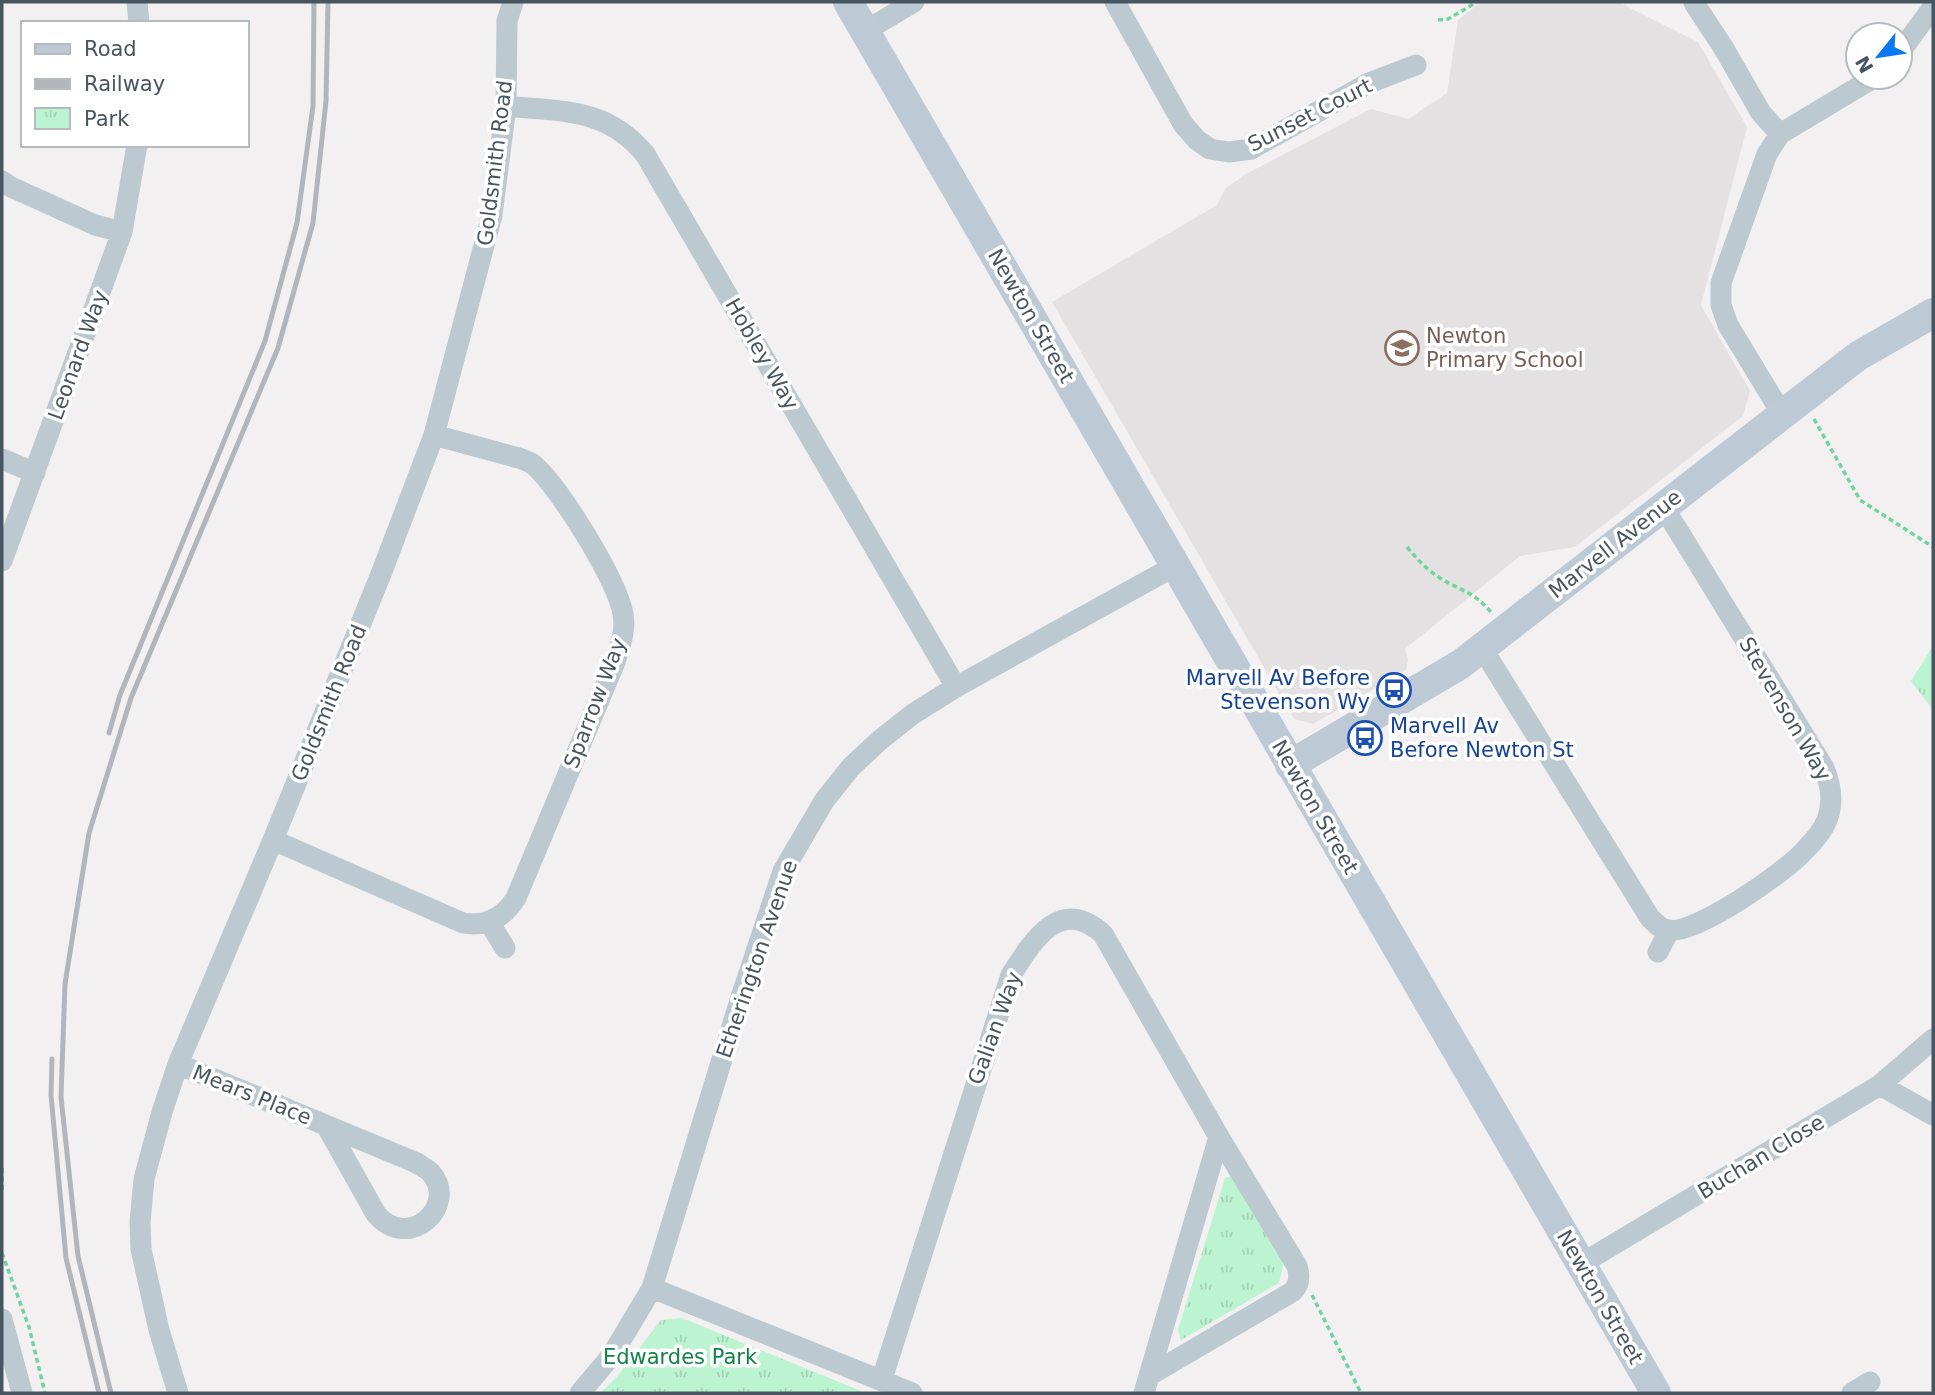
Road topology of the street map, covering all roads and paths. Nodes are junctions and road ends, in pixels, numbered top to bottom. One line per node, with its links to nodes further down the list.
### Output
1 (137, 2): 10 (street)
2 (513, 2): 15 (street, Goldsmith Road)
3 (848, 2): 11 (street, Newton Street)
4 (914, 2): 11 (street)
5 (1115, 2): 13 (street, Sunset Court)
6 (1477, 2): 9 (path)
7 (1694, 3): 16 (street)
8 (1933, 7): 12 (street)
9 (1438, 20)
10 (139, 21)
11 (865, 31): 29 (street, Newton Street)
12 (1914, 33)
13 (1416, 65)
14 (1852, 91): 16 (street)
15 (506, 106): 22 (street, Goldsmith Road); 32 (street, Hobley Way)
16 (1780, 134): 21 (street)
17 (137, 147): 19 (street, Leonard Way)
18 (2, 181): 19 (street)
19 (122, 232): 24 (street, Leonard Way)
20 (1933, 313): 21 (street, Marvell Avenue)
21 (1792, 407): 25 (street, Marvell Avenue); 27 (path)
22 (434, 435): 34 (street, Goldsmith Road); 35 (street, Sparrow Way)
23 (2, 458): 24 (street)
24 (34, 474): 28 (street, Leonard Way)
25 (1663, 506): 31 (street, Marvell Avenue); 36 (street, Stevenson Way)
26 (1407, 547): 30 (path)
27 (1933, 547)
28 (2, 561)
29 (1175, 566): 32 (street, Etherington Avenue); 33 (street, Newton Street)
30 (1496, 619)
31 (1482, 648): 33 (street, Marvell Avenue); 36 (street)
32 (956, 687): 50 (street, Etherington Avenue)
33 (1290, 765): 48 (street, Newton Street)
34 (273, 840): 35 (street); 40 (street, Goldsmith Road)
35 (489, 922): 37 (street)
36 (1669, 931): 38 (street)
37 (505, 948)
38 (1658, 952)
39 (1933, 1039): 41 (street, Buchan Close)
40 (178, 1064): 43 (street, Mears Place); 56 (street, Goldsmith Road)
41 (1880, 1085): 42 (street); 48 (street, Buchan Close)
42 (1933, 1115)
43 (326, 1125): 43 (street, Mears Place)
44 (1219, 1137): 49 (street, Galian Way); 52 (street, Galian Way); 53 (street)
45 (2, 1168): 46 (path)
46 (2, 1191)
47 (2, 1253): 55 (path)
48 (1581, 1265): 60 (street, Newton Street)
49 (1299, 1282): 53 (street); 59 (path)
50 (652, 1288): 52 (street); 57 (street, Etherington Avenue)
51 (2, 1319): 54 (street)
52 (882, 1379): 58 (street)
53 (1147, 1384)
54 (22, 1393)
55 (45, 1393)
56 (178, 1393)
57 (580, 1393)
58 (912, 1393)
59 (1361, 1393)
60 (1656, 1393)

